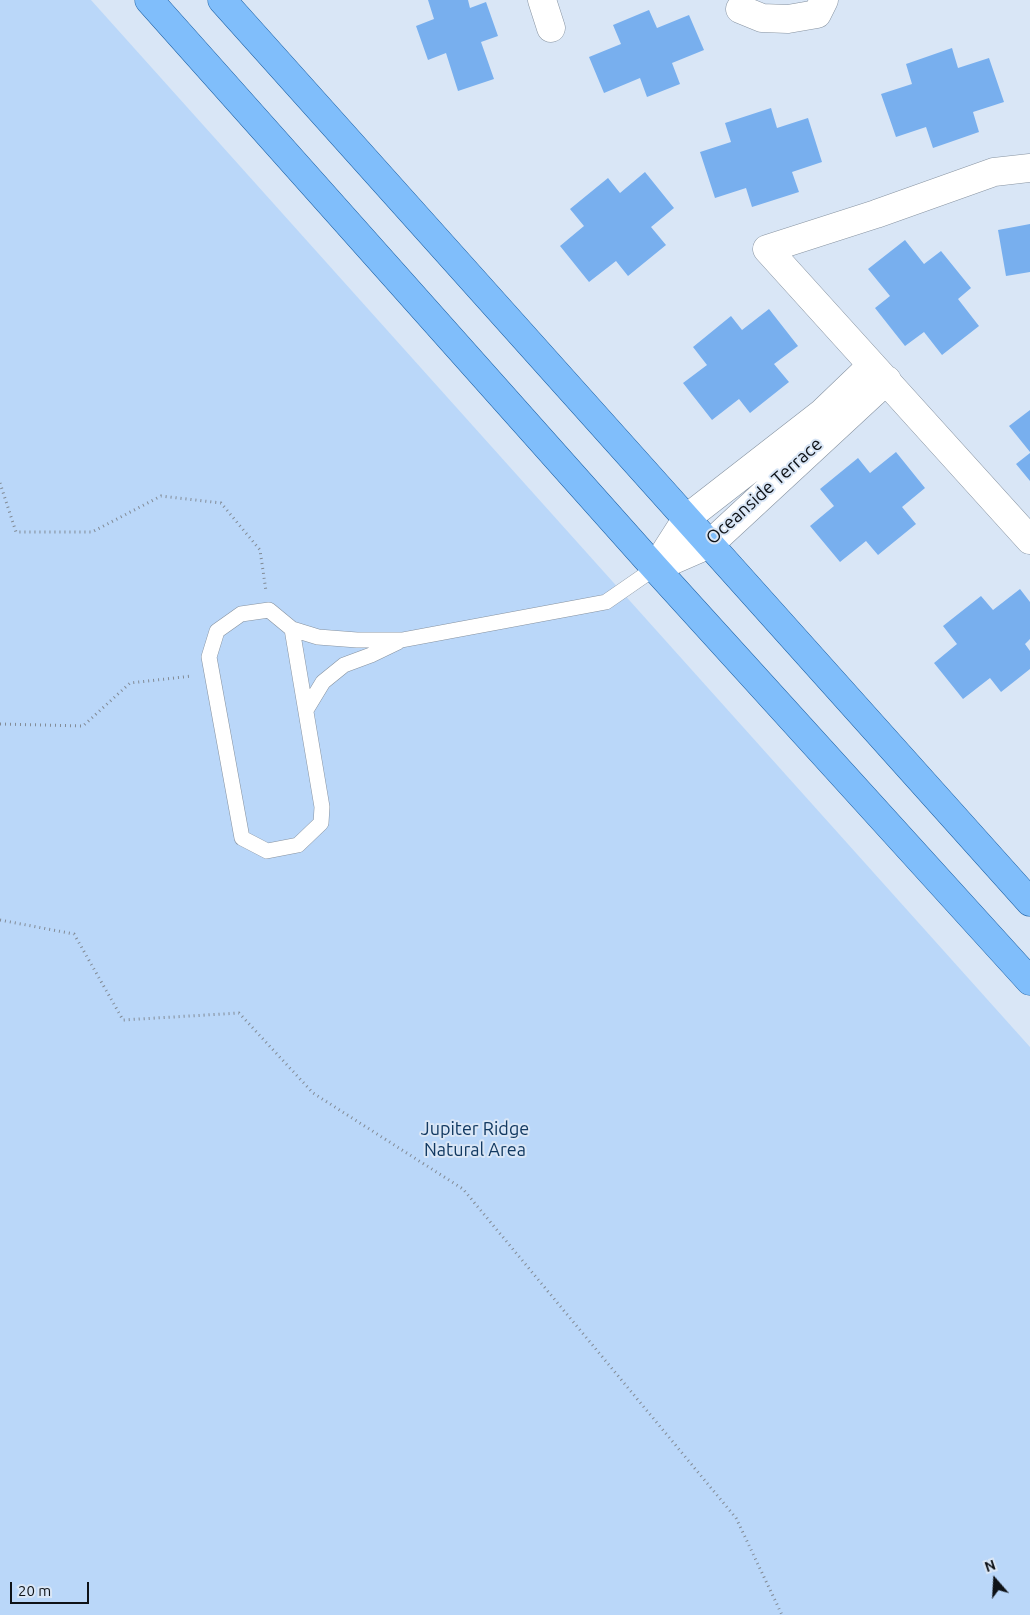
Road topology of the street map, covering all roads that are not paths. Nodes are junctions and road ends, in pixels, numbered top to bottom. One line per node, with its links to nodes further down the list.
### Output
1 (149, 0): 12 (main road)
2 (222, 0): 9 (main road)
3 (542, 0): 6 (street)
4 (824, 0): 5 (street)
5 (740, 9)
6 (551, 28)
7 (1030, 168): 8 (street)
8 (879, 372): 9 (street, Oceanside Terrace); 10 (street); 11 (street, Oceanside Terrace)
9 (687, 518): 11 (main road); 12 (street, Oceanside Terrace)
10 (1030, 540)
11 (710, 544): 12 (street, Oceanside Terrace); 16 (main road)
12 (655, 568): 14 (lane); 17 (main road)
13 (292, 629): 14 (lane); 15 (lane); 15 (lane)
14 (402, 640): 15 (lane)
15 (306, 710)
16 (1030, 902)
17 (1030, 980)

